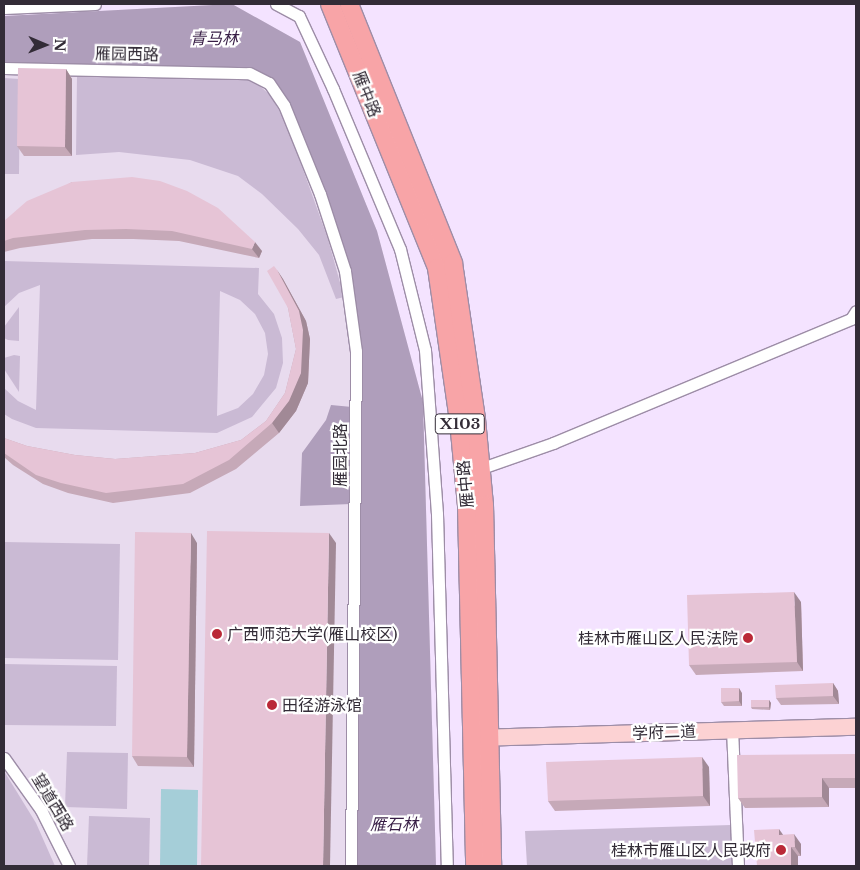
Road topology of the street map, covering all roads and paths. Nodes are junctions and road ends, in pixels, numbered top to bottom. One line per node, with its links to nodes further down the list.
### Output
1 (95, 4): 5 (street)
2 (276, 4): 17 (street)
3 (330, 4): 9 (main road, 雁中路 / X103)
4 (349, 4): 9 (main road, 雁中路 / X103)
5 (4, 8)
6 (4, 68): 7 (street, 雁园西路)
7 (250, 73): 16 (street, 雁园北路)
8 (856, 311): 9 (street)
9 (472, 471): 12 (main road, 雁中路 / X103); 13 (main road, 雁中路 / X103)
10 (856, 727): 11 (street, 学府二道)
11 (732, 729): 12 (street, 学府二道); 20 (street)
12 (490, 737): 13 (street, 学府二道); 19 (main road, 雁中路 / X103)
13 (472, 738): 18 (main road, 雁中路 / X103)
14 (4, 758): 15 (street, 望道西路)
15 (69, 866)
16 (351, 866)
17 (447, 866)
18 (475, 866)
19 (492, 866)
20 (738, 866)

